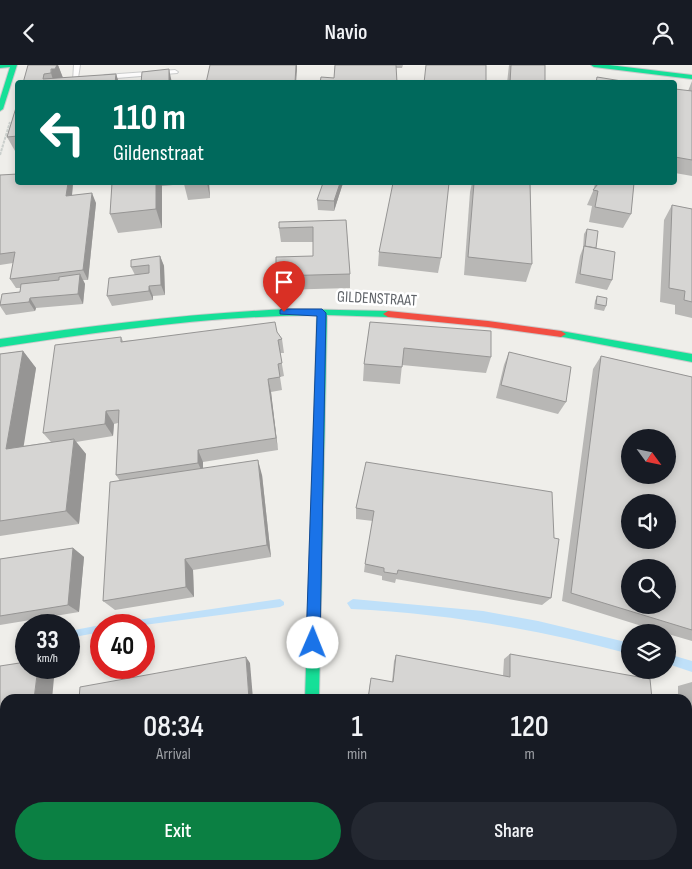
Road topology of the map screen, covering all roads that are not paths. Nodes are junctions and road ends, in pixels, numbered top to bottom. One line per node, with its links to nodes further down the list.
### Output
1 (13, 65): 4 (street); 9 (street)
2 (77, 65): 8 (lane)
3 (594, 65): 6 (street)
4 (0, 66)
5 (175, 72): 7 (lane)
6 (692, 77)
7 (102, 78)
8 (93, 79)
9 (0, 109)
10 (322, 313): 11 (street, GILDENSTRAAT); 12 (street, GILDENSTRAAT); 13 (street)
11 (0, 343)
12 (692, 357)
13 (312, 694)

